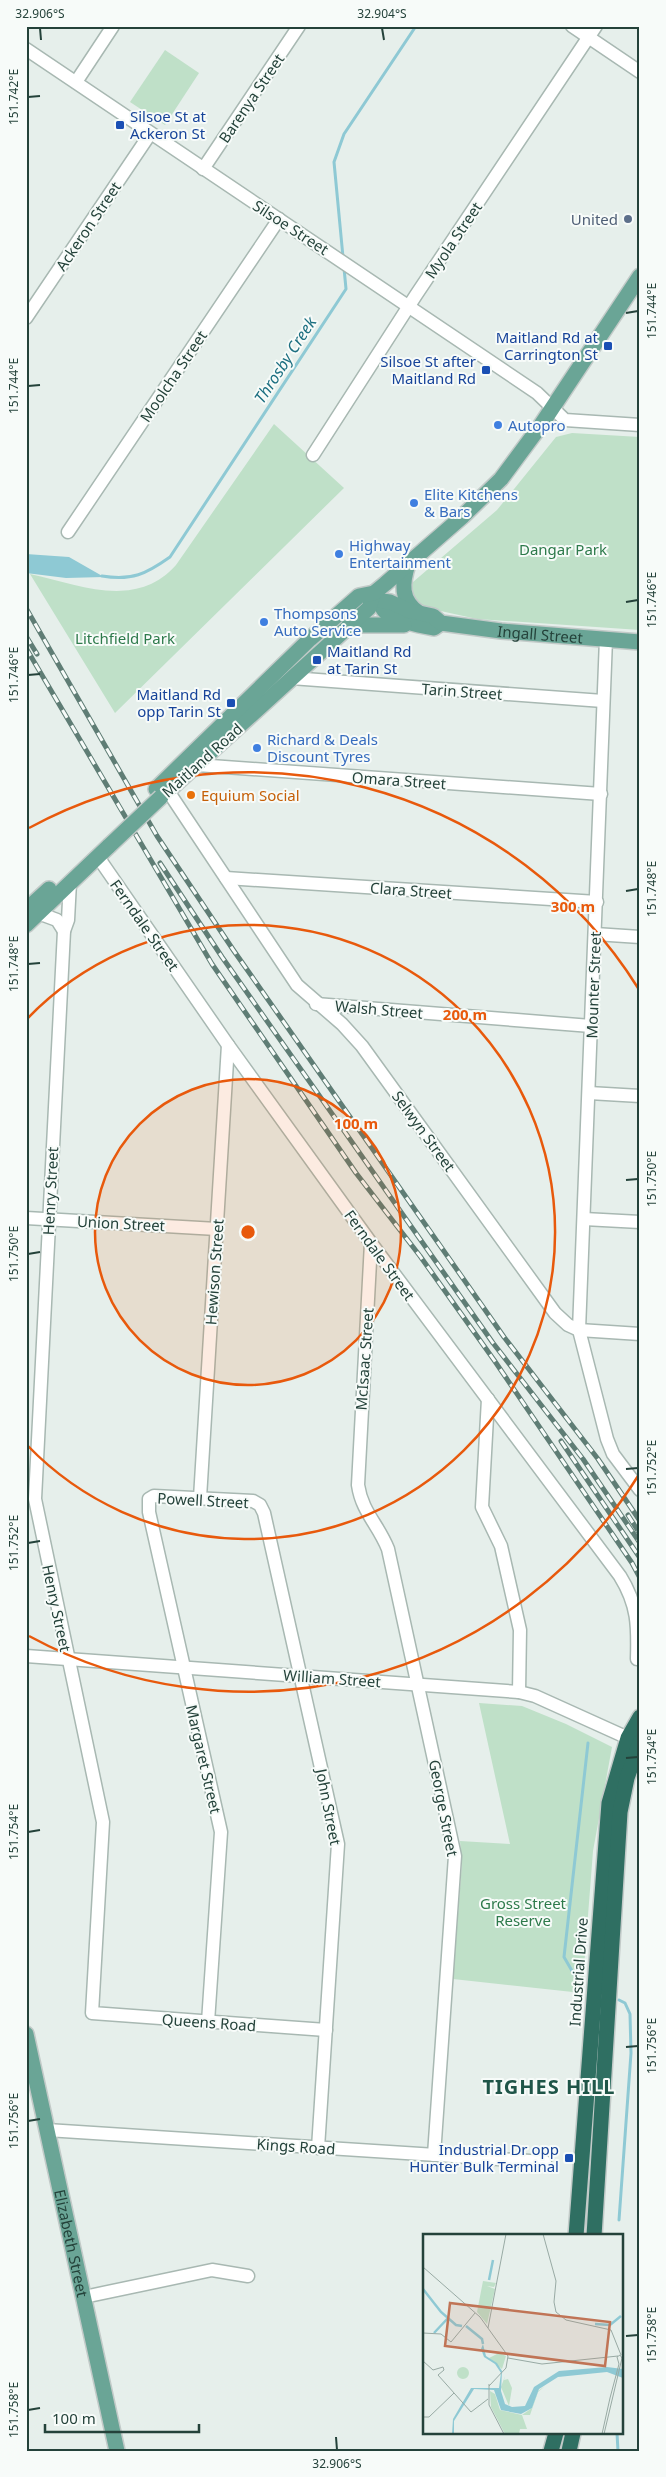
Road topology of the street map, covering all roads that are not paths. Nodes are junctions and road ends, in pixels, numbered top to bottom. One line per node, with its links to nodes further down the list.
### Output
1 (113, 26): 7 (street)
2 (299, 26): 9 (street, Barenya Street)
3 (572, 26): 4 (street)
4 (592, 32): 6 (street); 12 (street, Myola Street)
5 (26, 49): 7 (street, Silsoe Street)
6 (640, 72)
7 (76, 82): 8 (street, Silsoe Street)
8 (150, 134): 9 (street, Silsoe Street); 13 (street, Ackeron Street)
9 (202, 169): 10 (street, Silsoe Street)
10 (279, 219): 12 (street, Silsoe Street); 17 (street, Moolcha Street)
11 (640, 276): 14 (main road, Maitland Road)
12 (408, 306): 14 (street, Silsoe Street); 16 (street, Myola Street)
13 (26, 318)
14 (552, 407): 15 (street, Silsoe Street); 18 (main road, Maitland Road)
15 (640, 425)
16 (312, 455)
17 (68, 532)
18 (408, 564): 19 (main road, Maitland Road); 20 (main road)
19 (378, 597): 20 (main road, Ingall Street); 21 (main road, Maitland Road); 27 (main road, Maitland Road)
20 (414, 618): 21 (main road, Ingall Street); 22 (main road, Ingall Street)
21 (349, 624): 24 (main road, Maitland Road)
22 (606, 639): 23 (main road, Ingall Street); 25 (street, Mounter Street)
23 (640, 642)
24 (291, 678): 25 (street, Tarin Street); 26 (main road, Maitland Road)
25 (604, 700): 28 (street, Mounter Street)
26 (197, 764): 27 (main road, Maitland Road); 28 (street, Omara Street)
27 (162, 792): 29 (main road, Maitland Road); 30 (street, Selwyn Street)
28 (601, 794): 32 (street, Mounter Street)
29 (104, 847): 31 (main road, Maitland Road); 33 (main road, Maitland Road); 40 (street, Ferndale Street)
30 (226, 878): 32 (street, Clara Street); 38 (street, Selwyn Street)
31 (70, 882): 33 (main road, Maitland Road); 35 (street, Henry Street)
32 (596, 902): 36 (street, Mounter Street)
33 (32, 912): 34 (main road, Maitland Road); 35 (street)
34 (26, 925)
35 (64, 931): 44 (street, Henry Street)
36 (595, 934): 37 (street); 39 (street, Mounter Street)
37 (640, 936)
38 (316, 1004): 39 (street, Walsh Street); 49 (street, Selwyn Street)
39 (591, 1026): 41 (street, Mounter Street)
40 (228, 1045): 47 (street, Hewison Street); 48 (street, Ferndale Street)
41 (589, 1093): 42 (street); 45 (street, Mounter Street)
42 (640, 1096)
43 (26, 1218): 44 (street, Union Street)
44 (49, 1219): 47 (street, Union Street); 58 (street, Henry Street)
45 (584, 1219): 46 (street); 49 (street, Mounter Street)
46 (640, 1222)
47 (217, 1229): 54 (street, Hewison Street)
48 (372, 1243): 51 (street, Ferndale Street); 52 (street, McIsaac Street)
49 (578, 1330): 50 (street); 53 (street)
50 (640, 1334)
51 (488, 1399): 59 (street, Ferndale Street); 63 (street)
52 (358, 1474): 62 (street, George Street)
53 (640, 1490)
54 (200, 1498): 55 (street, Powell Street); 56 (street, Powell Street)
55 (149, 1499): 60 (street, Margaret Street)
56 (258, 1503): 61 (street, John Street)
57 (26, 1656): 58 (street, William Street)
58 (68, 1660): 60 (street, William Street); 66 (street, Henry Street)
59 (637, 1660)
60 (184, 1668): 61 (street, William Street); 67 (street, Margaret Street)
61 (300, 1676): 62 (street, William Street); 68 (street, John Street)
62 (418, 1683): 63 (street, William Street); 72 (street, George Street)
63 (519, 1692): 65 (street, William Street)
64 (640, 1717): 65 (highway, Industrial Drive)
65 (634, 1740): 74 (highway, Industrial Drive); 75 (highway, Industrial Drive)
66 (92, 2013): 67 (street, Queens Road)
67 (208, 2022): 68 (street, Queens Road)
68 (326, 2030): 71 (street, John Street)
69 (26, 2034): 70 (main road, Elizabeth Street)
70 (47, 2130): 71 (street, Kings Road); 77 (main road, Elizabeth Street)
71 (318, 2148): 72 (street, Kings Road)
72 (434, 2155): 73 (street, Kings Road)
73 (545, 2162)
74 (576, 2233): 75 (street)
75 (594, 2234)
76 (248, 2276): 77 (street)
77 (84, 2297): 80 (main road, Elizabeth Street)
78 (556, 2434): 81 (highway)
79 (573, 2434): 82 (highway)
80 (117, 2451)
81 (551, 2451)
82 (568, 2451)

